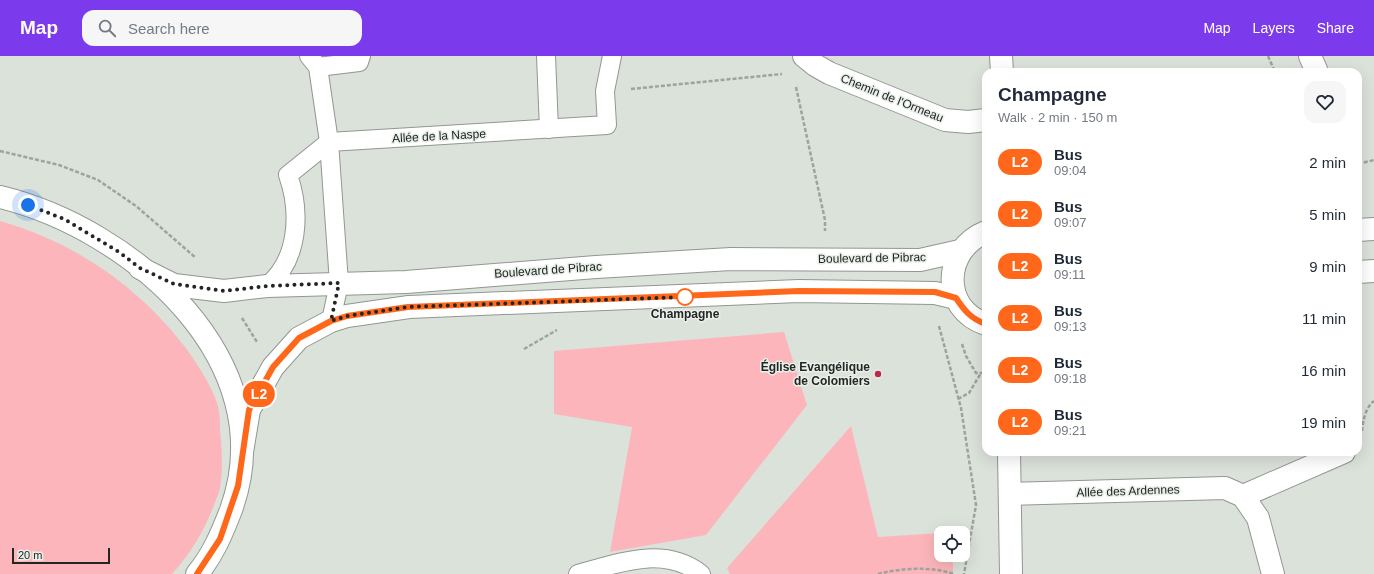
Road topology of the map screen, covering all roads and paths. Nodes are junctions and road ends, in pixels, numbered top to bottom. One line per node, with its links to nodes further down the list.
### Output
1 (361, 56): 8 (lane)
2 (546, 56): 16 (lane)
3 (612, 56): 14 (lane, Allée de la Naspe)
4 (804, 56): 15 (street, Chemin de l'Ormeau)
5 (1000, 56): 9 (street)
6 (1268, 56): 10 (path)
7 (1310, 56): 11 (street)
8 (314, 62): 17 (lane)
9 (1002, 68)
10 (1273, 68)
11 (1315, 68)
12 (785, 74): 14 (path)
13 (794, 81): 26 (path)
14 (605, 91): 16 (lane, Allée de la Naspe)
15 (982, 120)
16 (549, 130): 17 (lane, Allée de la Naspe)
17 (330, 142): 31 (lane); 32 (lane)
18 (0, 151): 27 (path)
19 (1374, 160): 20 (path)
20 (1362, 163)
21 (0, 197): 28 (street)
22 (1374, 229): 23 (street)
23 (1362, 230)
24 (982, 234): 25 (street)
25 (960, 251): 26 (street, Boulevard de Pibrac); 33 (street)
26 (825, 259): 31 (street, Boulevard de Pibrac)
27 (197, 260)
28 (140, 268): 32 (street, Boulevard de Pibrac); 46 (street)
29 (1374, 271): 30 (street)
30 (1362, 272)
31 (339, 283): 32 (street, Boulevard de Pibrac); 35 (lane)
32 (267, 286)
33 (956, 298): 35 (street); 37 (street)
34 (239, 313): 40 (path)
35 (331, 321): 46 (street)
36 (938, 324): 43 (path)
37 (982, 326)
38 (564, 328): 41 (path)
39 (961, 341): 42 (path)
40 (258, 344)
41 (524, 349)
42 (982, 373): 43 (path)
43 (958, 400): 56 (path)
44 (1374, 401): 45 (path)
45 (1362, 424)
46 (242, 452): 51 (street)
47 (1009, 456): 49 (street)
48 (1336, 456): 50 (street)
49 (1011, 494): 50 (street, Allée des Ardennes); 57 (street)
50 (1243, 496): 58 (street)
51 (197, 574)
52 (578, 574): 53 (lane)
53 (701, 574)
54 (878, 574): 55 (path)
55 (954, 574)
56 (964, 574)
57 (1011, 574)
58 (1273, 574)

